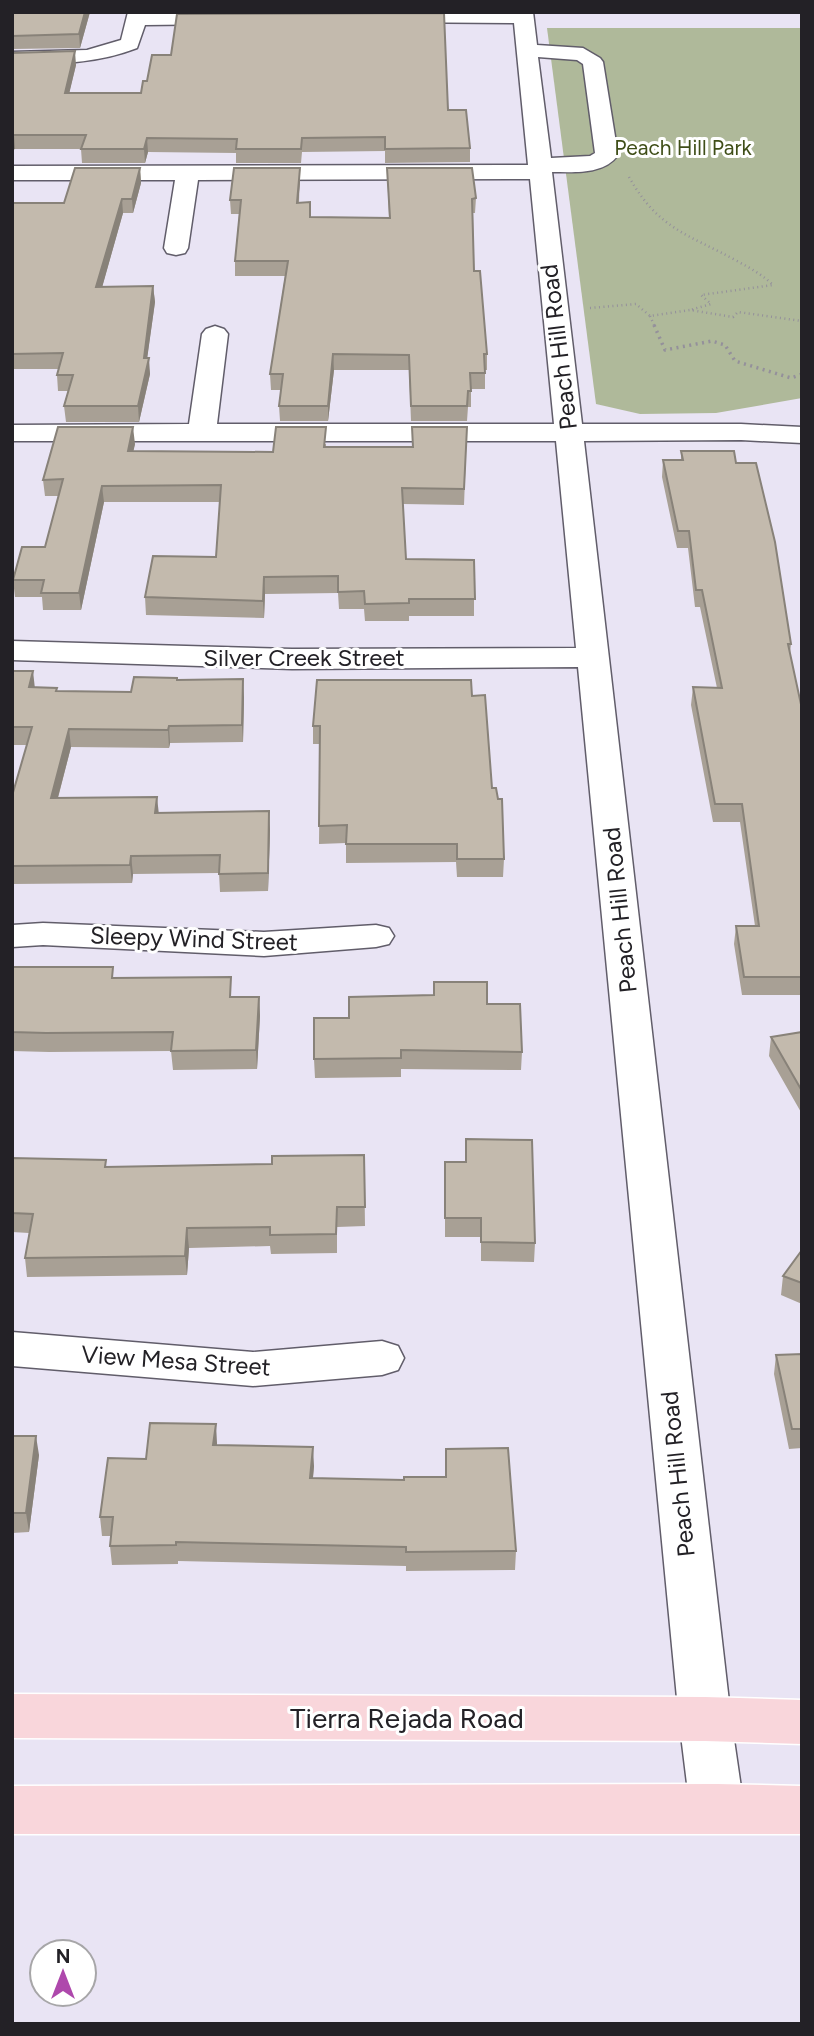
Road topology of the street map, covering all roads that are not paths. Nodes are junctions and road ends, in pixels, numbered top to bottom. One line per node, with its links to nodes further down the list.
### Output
1 (137, 15): 2 (street); 5 (street)
2 (248, 18)
3 (372, 18): 4 (street)
4 (525, 26): 6 (street, Peach Hill Road); 6 (street)
5 (12, 58)
6 (540, 169): 8 (street); 11 (street, Peach Hill Road)
7 (12, 173): 8 (street)
8 (188, 173): 9 (street)
9 (176, 248)
10 (215, 334): 13 (street)
11 (569, 432): 13 (street); 14 (street); 16 (street, Peach Hill Road)
12 (12, 433): 13 (street)
13 (202, 433)
14 (802, 435)
15 (12, 650): 16 (street, Silver Creek Street)
16 (595, 657): 22 (street, Peach Hill Road)
17 (12, 936): 18 (street, Sleepy Wind Street)
18 (376, 936)
19 (12, 1349): 20 (street, View Mesa Street)
20 (382, 1358)
21 (12, 1716): 22 (main road, Tierra Rejada Road)
22 (705, 1719): 23 (main road, Tierra Rejada Road); 24 (street, Peach Hill Road)
23 (802, 1722)
24 (717, 1808): 25 (main road); 26 (main road)
25 (802, 1810)
26 (12, 1811)

